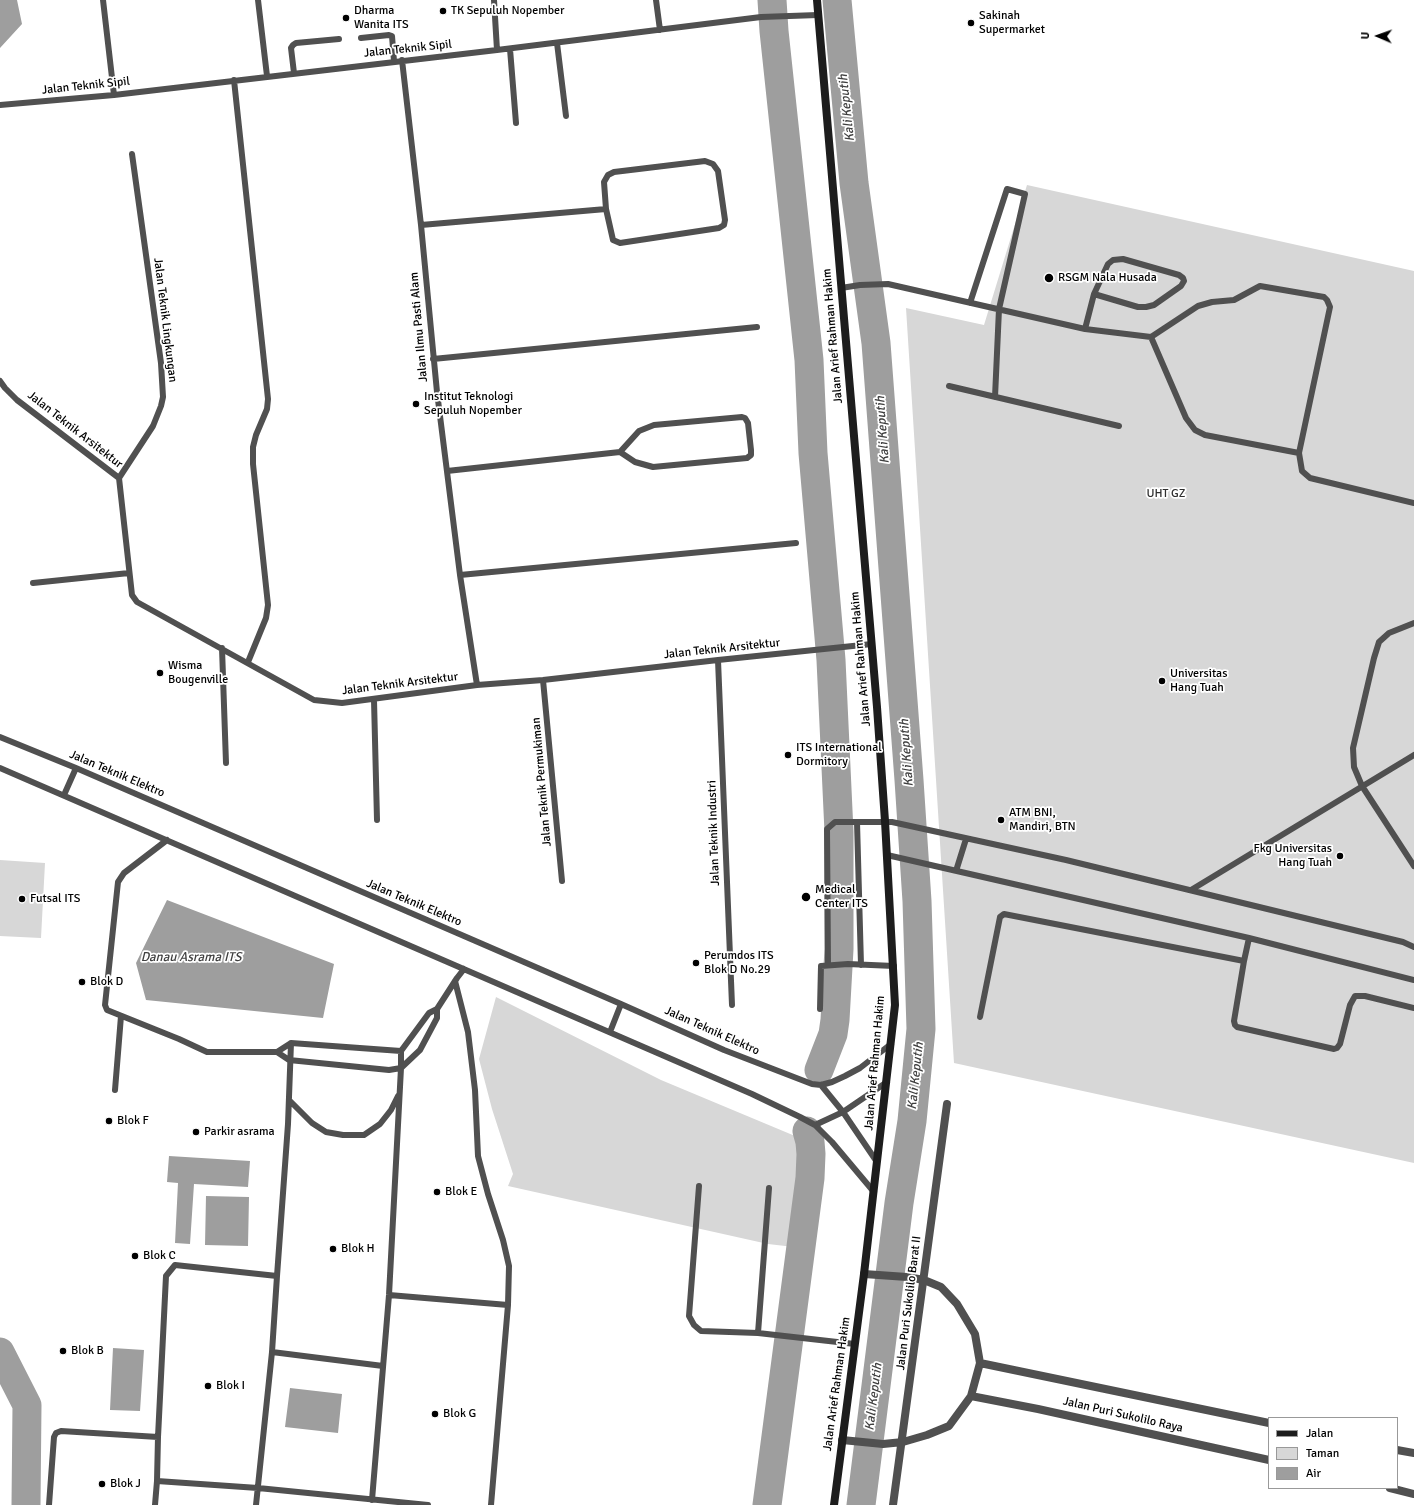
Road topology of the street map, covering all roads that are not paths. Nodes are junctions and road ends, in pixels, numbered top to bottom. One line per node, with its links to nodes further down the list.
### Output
1 (103, 0): 18 (lane)
2 (258, 0): 16 (lane)
3 (494, 0): 12 (lane)
4 (656, 0): 7 (lane)
5 (817, 0): 6 (main road, Jalan Arief Rahman Hakim)
6 (818, 15): 7 (lane, Jalan Teknik Sipil); 25 (main road, Jalan Arief Rahman Hakim)
7 (660, 30): 10 (lane, Jalan Teknik Sipil)
8 (361, 38): 14 (lane)
9 (339, 39): 15 (lane)
10 (557, 43): 11 (lane, Jalan Teknik Sipil); 20 (lane)
11 (510, 49): 12 (lane, Jalan Teknik Sipil); 21 (lane)
12 (498, 50): 13 (lane, Jalan Teknik Sipil)
13 (402, 60): 14 (lane, Jalan Teknik Sipil); 24 (lane, Jalan Ilmu Pasti Alam)
14 (394, 61): 15 (lane, Jalan Teknik Sipil)
15 (294, 73): 16 (lane, Jalan Teknik Sipil)
16 (267, 76): 17 (lane, Jalan Teknik Sipil)
17 (234, 80): 18 (lane, Jalan Teknik Sipil); 50 (lane)
18 (114, 95): 19 (lane, Jalan Teknik Sipil)
19 (0, 106)
20 (566, 116)
21 (516, 122)
22 (132, 154): 40 (lane, Jalan Teknik Lingkungan)
23 (606, 210): 23 (lane); 24 (lane)
24 (421, 225): 32 (lane, Jalan Ilmu Pasti Alam)
25 (841, 288): 27 (lane); 47 (main road, Jalan Arief Rahman Hakim)
26 (1094, 294): 26 (lane); 30 (lane)
27 (970, 303): 28 (lane); 28 (lane)
28 (999, 310): 30 (lane); 35 (lane)
29 (757, 327): 32 (lane)
30 (1085, 329): 31 (lane)
31 (1152, 338): 38 (lane); 38 (lane)
32 (433, 359): 39 (lane, Jalan Ilmu Pasti Alam)
33 (0, 381): 40 (lane, Jalan Teknik Arsitektur)
34 (949, 386): 35 (lane)
35 (995, 397): 36 (lane)
36 (1119, 426)
37 (620, 452): 37 (lane); 39 (lane)
38 (1299, 454): 41 (lane)
39 (447, 471): 44 (lane, Jalan Ilmu Pasti Alam)
40 (119, 478): 43 (lane, Jalan Teknik Arsitektur)
41 (1414, 503)
42 (796, 543): 44 (lane)
43 (129, 573): 45 (lane); 48 (lane, Jalan Teknik Arsitektur)
44 (460, 575): 52 (lane, Jalan Ilmu Pasti Alam)
45 (33, 583)
46 (1414, 623): 59 (lane)
47 (872, 644): 49 (lane, Jalan Teknik Arsitektur); 63 (main road, Jalan Arief Rahman Hakim)
48 (222, 648): 50 (lane, Jalan Teknik Arsitektur); 56 (lane)
49 (718, 660): 51 (lane, Jalan Teknik Arsitektur); 81 (lane, Jalan Teknik Industri)
50 (248, 662): 53 (lane, Jalan Teknik Arsitektur)
51 (543, 680): 52 (lane, Jalan Teknik Arsitektur); 69 (lane, Jalan Teknik Permukiman)
52 (478, 685): 53 (lane, Jalan Teknik Arsitektur)
53 (374, 700): 61 (lane)
54 (0, 737): 58 (lane, Jalan Teknik Elektro)
55 (1414, 755): 59 (lane)
56 (226, 763)
57 (0, 768): 60 (lane)
58 (76, 768): 60 (lane); 80 (lane, Jalan Teknik Elektro)
59 (1362, 786): 67 (lane); 70 (lane)
60 (64, 795): 65 (lane)
61 (377, 820)
62 (857, 822): 63 (lane); 74 (lane); 75 (lane)
63 (889, 822): 64 (lane); 66 (main road, Jalan Arief Rahman Hakim)
64 (966, 839): 68 (lane); 70 (lane)
65 (167, 840): 77 (lane); 85 (lane)
66 (890, 856): 68 (lane); 76 (main road, Jalan Arief Rahman Hakim)
67 (1414, 866)
68 (956, 871): 71 (lane)
69 (562, 881)
70 (1191, 890): 72 (lane)
71 (1249, 938): 73 (lane); 79 (lane)
72 (1414, 947)
73 (1244, 961): 82 (lane); 86 (lane)
74 (830, 965): 75 (lane); 83 (lane)
75 (861, 965): 76 (lane)
76 (894, 966): 89 (main road, Jalan Arief Rahman Hakim)
77 (461, 968): 78 (lane); 87 (lane)
78 (456, 979): 84 (lane); 110 (lane)
79 (1414, 980)
80 (621, 1004): 87 (lane); 95 (lane, Jalan Teknik Elektro)
81 (732, 1005)
82 (1414, 1008)
83 (820, 1009)
84 (437, 1010): 90 (lane); 93 (lane)
85 (121, 1016): 91 (lane); 96 (lane)
86 (980, 1017)
87 (610, 1032): 101 (lane)
88 (291, 1043): 90 (lane); 91 (lane); 92 (lane)
89 (891, 1044): 94 (main road, Jalan Arief Rahman Hakim); 95 (lane)
90 (401, 1051): 93 (lane)
91 (277, 1052): 92 (lane)
92 (289, 1060): 93 (lane); 98 (lane)
93 (401, 1068): 97 (lane)
94 (887, 1082): 100 (lane); 102 (main road, Jalan Arief Rahman Hakim)
95 (821, 1085): 100 (lane)
96 (115, 1090)
97 (400, 1093): 98 (lane); 109 (lane)
98 (289, 1100): 107 (lane)
99 (947, 1104): 108 (street, Jalan Puri Sukolilo Barat II)
100 (843, 1112): 101 (lane); 102 (lane)
101 (815, 1126): 105 (lane)
102 (878, 1162): 105 (main road, Jalan Arief Rahman Hakim)
103 (698, 1186): 111 (lane)
104 (768, 1188): 111 (lane)
105 (874, 1192): 106 (main road, Jalan Arief Rahman Hakim)
106 (864, 1274): 108 (street); 112 (main road, Jalan Arief Rahman Hakim)
107 (277, 1276): 113 (lane); 118 (lane)
108 (924, 1280): 114 (street); 120 (street, Jalan Puri Sukolilo Barat II)
109 (388, 1295): 110 (lane); 115 (lane)
110 (508, 1305): 133 (lane)
111 (758, 1333): 112 (lane)
112 (855, 1344): 119 (main road, Jalan Arief Rahman Hakim)
113 (272, 1352): 115 (lane); 125 (lane)
114 (980, 1363): 116 (street); 117 (street, Jalan Puri Sukolilo Raya)
115 (383, 1366): 128 (lane)
116 (971, 1396): 120 (street); 123 (street, Jalan Puri Sukolilo Raya)
117 (1268, 1423)
118 (158, 1437): 124 (lane); 129 (lane)
119 (842, 1440): 120 (street); 134 (main road, Jalan Arief Rahman Hakim)
120 (903, 1442): 135 (street, Jalan Puri Sukolilo Barat II)
121 (1398, 1450): 122 (street)
122 (1414, 1453)
123 (1268, 1460)
124 (157, 1481): 125 (lane); 130 (lane)
125 (258, 1488): 128 (lane); 131 (lane)
126 (1394, 1489): 127 (street)
127 (1414, 1494)
128 (372, 1500): 132 (lane)
129 (50, 1505)
130 (155, 1505)
131 (256, 1505)
132 (428, 1505)
133 (491, 1505)
134 (834, 1505)
135 (893, 1505)

